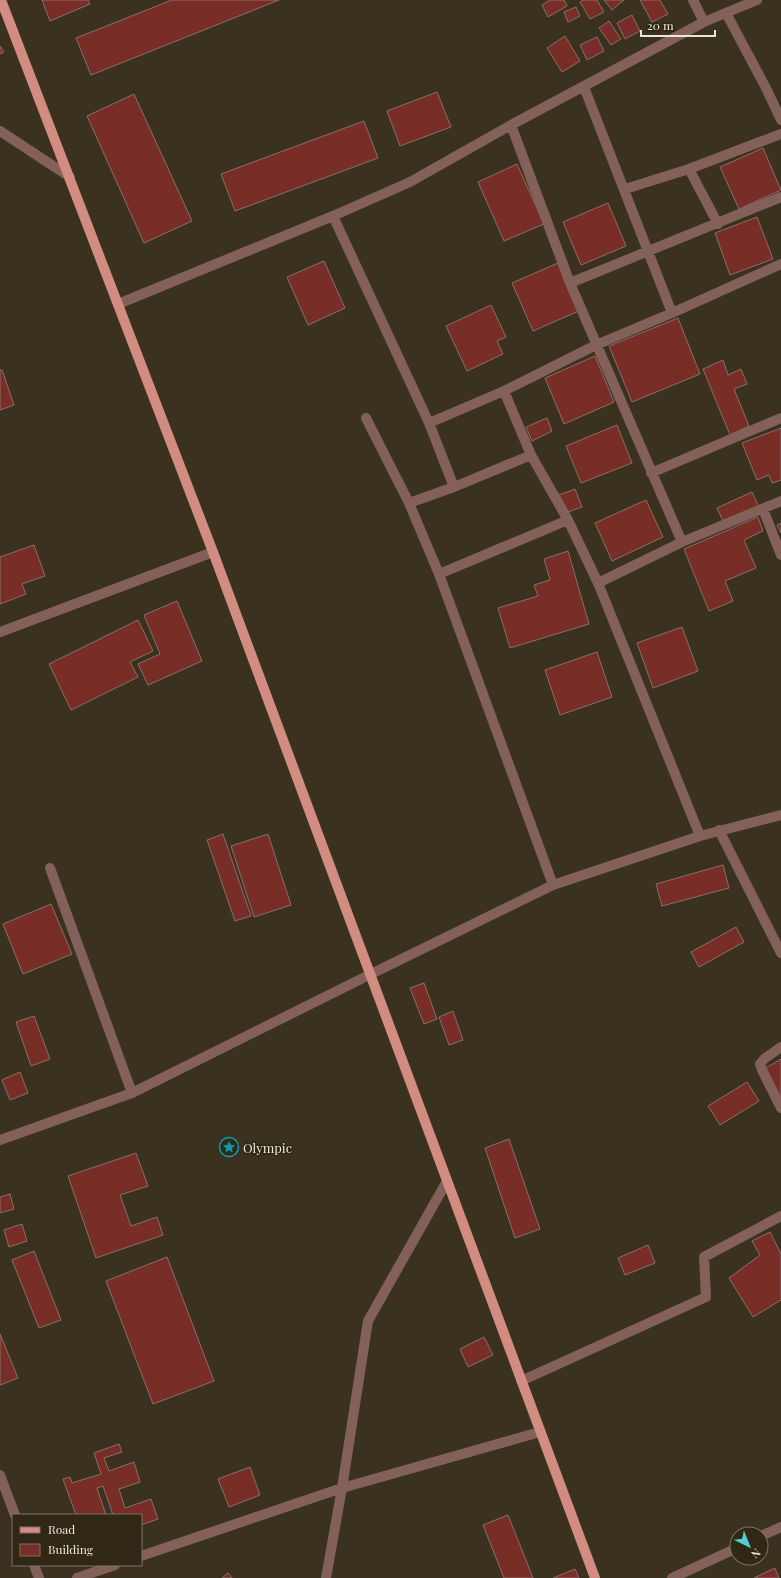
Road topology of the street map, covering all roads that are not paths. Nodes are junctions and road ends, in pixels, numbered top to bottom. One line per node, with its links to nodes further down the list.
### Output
1 (1, 0): 5 (main road)
2 (693, 0): 6 (street)
3 (757, 0): 4 (street)
4 (726, 12): 6 (street); 8 (street)
5 (3, 18): 13 (main road)
6 (704, 22): 7 (street)
7 (584, 87): 9 (street); 14 (street)
8 (781, 120)
9 (512, 125): 16 (street); 20 (street)
10 (0, 131): 13 (street)
11 (781, 134): 12 (street)
12 (688, 169): 14 (street); 17 (street)
13 (70, 177): 21 (main road)
14 (625, 189): 18 (street)
15 (781, 197): 17 (street)
16 (333, 216): 21 (street); 27 (street)
17 (718, 224): 18 (street)
18 (649, 251): 20 (street); 22 (street)
19 (781, 264): 22 (street)
20 (570, 283): 23 (street)
21 (118, 304): 36 (main road)
22 (672, 313): 23 (street)
23 (596, 345): 24 (street); 29 (street)
24 (504, 391): 27 (street); 28 (street)
25 (366, 418): 32 (street)
26 (781, 418): 29 (street)
27 (429, 423): 30 (street)
28 (531, 455): 30 (street); 34 (street)
29 (651, 473): 35 (street)
30 (454, 487): 32 (street)
31 (781, 500): 33 (street)
32 (409, 504): 38 (street)
33 (763, 509): 35 (street); 37 (street)
34 (568, 520): 38 (street); 39 (street)
35 (682, 542): 39 (street)
36 (213, 552): 40 (street); 47 (main road)
37 (781, 555)
38 (439, 574): 45 (street)
39 (598, 583): 43 (street)
40 (0, 632)
41 (781, 815): 42 (street)
42 (719, 830): 43 (street); 46 (street)
43 (700, 836): 45 (street)
44 (50, 868): 49 (street)
45 (553, 885): 47 (street)
46 (781, 953)
47 (371, 974): 49 (street); 52 (main road)
48 (781, 1046): 50 (street)
49 (132, 1093): 51 (street)
50 (781, 1108)
51 (0, 1140)
52 (447, 1181): 54 (main road); 57 (street)
53 (781, 1216): 54 (street)
54 (521, 1381): 55 (main road)
55 (540, 1432): 57 (street); 68 (main road)
56 (0, 1475): 58 (street)
57 (342, 1488): 62 (street); 67 (street)
58 (15, 1514)
59 (781, 1527): 60 (street)
60 (769, 1532)
61 (729, 1552): 69 (street)
62 (142, 1556)
63 (34, 1566): 65 (street)
64 (112, 1566): 66 (street)
65 (39, 1578)
66 (77, 1578)
67 (326, 1578)
68 (595, 1578)
69 (672, 1578)

